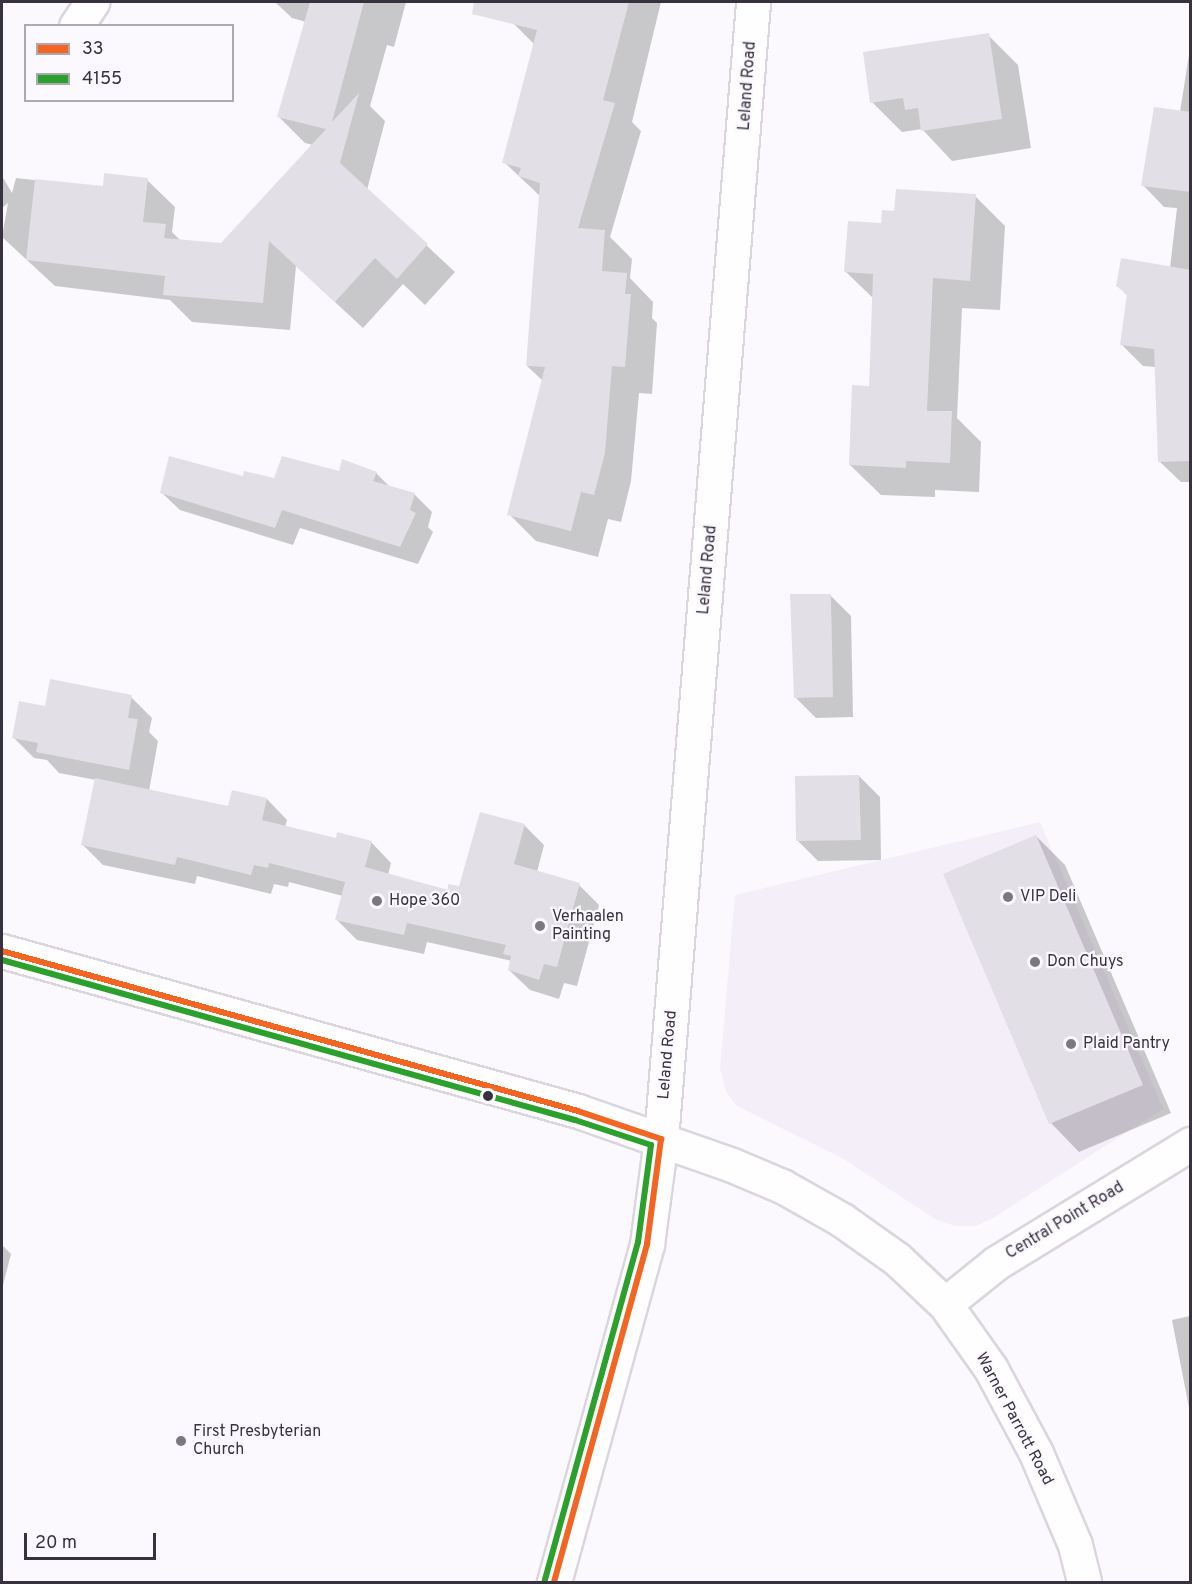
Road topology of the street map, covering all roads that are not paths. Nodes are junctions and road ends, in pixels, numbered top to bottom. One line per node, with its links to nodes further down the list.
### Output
1 (92, 2): 3 (main road)
2 (753, 2): 5 (main road, Leland Road)
3 (77, 24)
4 (2, 951): 5 (main road, Warner Parrott Road)
5 (661, 1139): 7 (main road, Warner Parrott Road); 8 (main road, Leland Road)
6 (1191, 1144): 7 (main road, Central Point Road)
7 (945, 1304): 9 (main road, Warner Parrott Road)
8 (554, 1582)
9 (1084, 1582)

